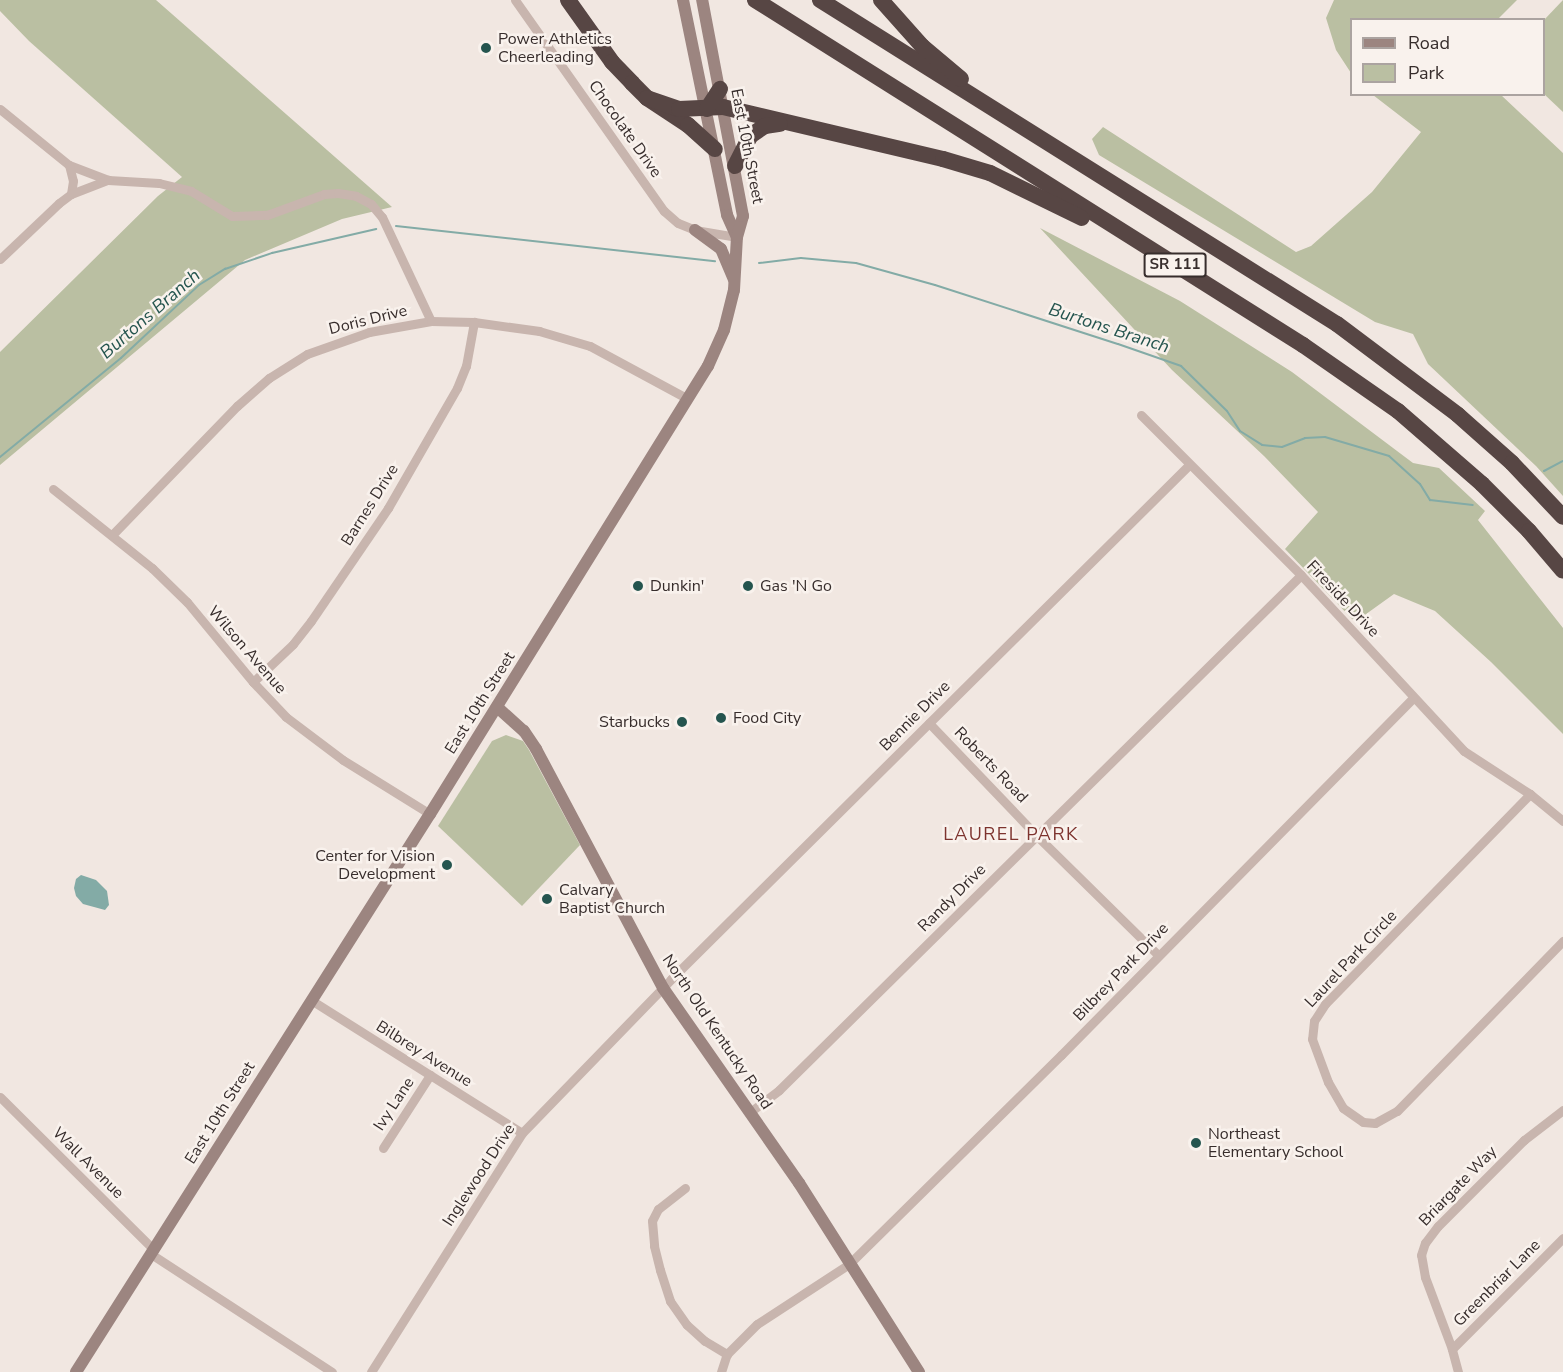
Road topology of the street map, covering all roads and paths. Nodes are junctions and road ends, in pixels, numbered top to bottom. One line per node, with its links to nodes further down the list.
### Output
1 (515, 0): 19 (street, Chocolate Drive)
2 (568, 0): 9 (highway)
3 (683, 0): 10 (main road, East 10th Street)
4 (702, 0): 8 (main road, East 10th Street)
5 (755, 0): 22 (highway, SR 111)
6 (820, 0): 16 (highway, SR 111)
7 (881, 0): 16 (highway)
8 (720, 89): 10 (highway)
9 (647, 98): 10 (highway); 13 (highway)
10 (715, 108): 12 (highway); 13 (main road); 15 (main road, East 10th Street)
11 (0, 109): 14 (street)
12 (786, 123): 15 (highway); 22 (highway)
13 (715, 149): 20 (main road)
14 (69, 165): 17 (street); 18 (street)
15 (735, 166): 20 (main road, East 10th Street)
16 (1091, 171): 30 (highway, SR 111)
17 (108, 180): 18 (street); 24 (street)
18 (71, 194): 21 (street)
19 (695, 230): 20 (street, Chocolate Drive); 23 (main road)
20 (737, 237): 23 (main road, East 10th Street)
21 (0, 259)
22 (1168, 260): 32 (highway, SR 111)
23 (734, 290): 26 (main road, East 10th Street)
24 (431, 321): 25 (street, Doris Drive); 31 (street, Doris Drive)
25 (474, 322): 26 (street, Doris Drive); 34 (street, Barnes Drive)
26 (688, 399): 36 (main road, East 10th Street)
27 (1141, 415): 28 (street, Fireside Drive)
28 (1189, 465): 33 (street, Fireside Drive); 37 (street, Bennie Drive)
29 (53, 489): 31 (street, Wilson Avenue)
30 (1563, 517)
31 (112, 535): 34 (street, Wilson Avenue)
32 (1563, 571)
33 (1301, 575): 35 (street, Fireside Drive); 41 (street, Randy Drive)
34 (253, 682): 39 (street, Wilson Avenue)
35 (1413, 698): 38 (street, Fireside Drive); 43 (street, Bilbrey Park Drive)
36 (497, 707): 39 (main road, East 10th Street); 44 (main road, North Old Kentucky Road)
37 (929, 723): 41 (street, Roberts Road); 44 (street, Bennie Drive)
38 (1530, 794): 40 (street); 42 (street, Laurel Park Circle)
39 (430, 814): 45 (main road, East 10th Street)
40 (1563, 820)
41 (1036, 835): 43 (street, Roberts Road); 49 (street, Randy Drive)
42 (1563, 941)
43 (1158, 956): 55 (street, Bilbrey Park Drive)
44 (663, 988): 49 (main road, North Old Kentucky Road); 50 (street, Inglewood Drive)
45 (311, 1000): 46 (street, Bilbrey Avenue); 54 (main road, East 10th Street)
46 (430, 1075): 50 (street, Bilbrey Avenue); 51 (street, Ivy Lane)
47 (0, 1097): 54 (street, Wall Avenue)
48 (1563, 1110): 56 (street, Briargate Way)
49 (750, 1112): 55 (main road, North Old Kentucky Road)
50 (522, 1134): 60 (street, Inglewood Drive)
51 (383, 1148)
52 (685, 1188): 57 (street)
53 (1563, 1238): 56 (street, Greenbriar Lane)
54 (153, 1252): 58 (main road, East 10th Street); 59 (street, Wall Avenue)
55 (849, 1264): 57 (street, Bilbrey Park Drive); 62 (main road, North Old Kentucky Road)
56 (1452, 1349): 63 (street, Briargate Way)
57 (727, 1354): 61 (street)
58 (76, 1372)
59 (332, 1372)
60 (370, 1372)
61 (721, 1372)
62 (919, 1372)
63 (1458, 1372)

